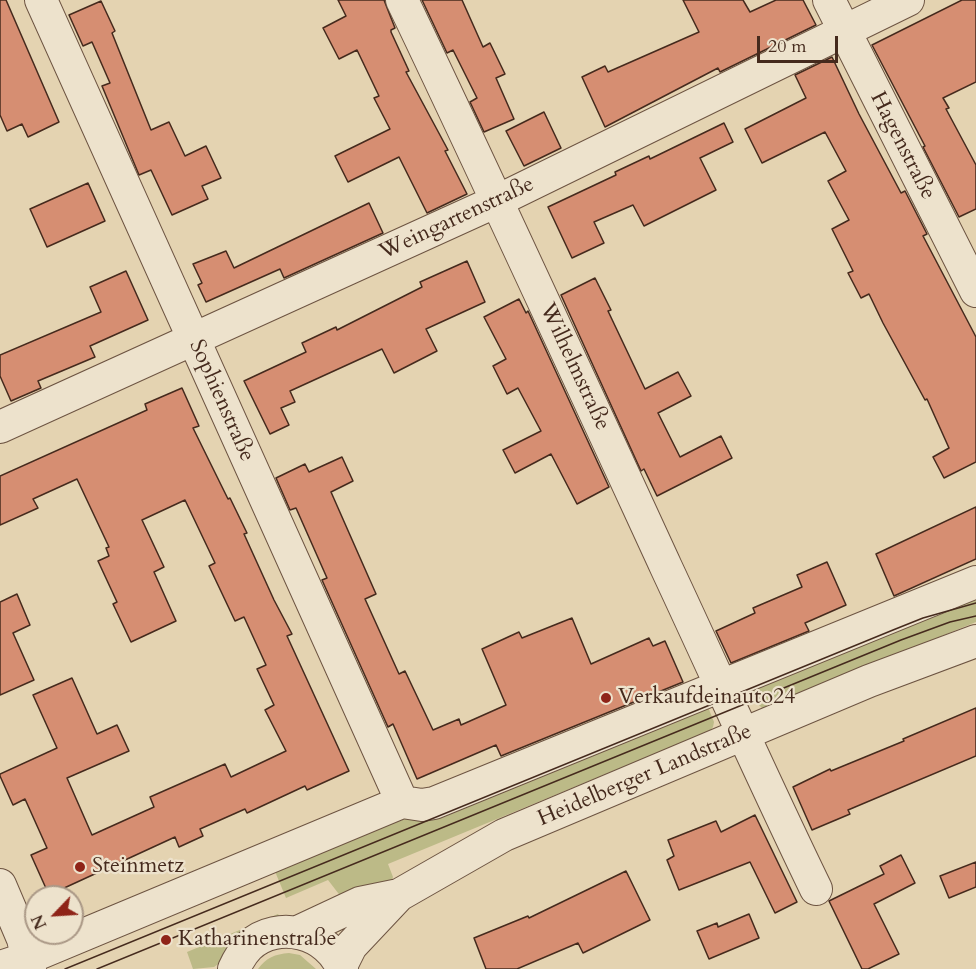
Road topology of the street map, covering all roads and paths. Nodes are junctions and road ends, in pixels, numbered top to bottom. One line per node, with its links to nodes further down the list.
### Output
1 (41, 0): 8 (street, Sophienstraße)
2 (402, 0): 6 (street, Wilhelmstraße)
3 (829, 0): 5 (street, Hagenstraße)
4 (908, 0): 5 (street, Weingartenstraße)
5 (845, 32): 6 (street, Weingartenstraße); 7 (street, Hagenstraße)
6 (497, 201): 8 (street, Weingartenstraße); 12 (street, Wilhelmstraße)
7 (976, 291)
8 (193, 339): 9 (street, Weingartenstraße); 14 (street, Sophienstraße)
9 (0, 427)
10 (976, 582): 12 (street)
11 (973, 641): 13 (street, Heidelberger Landstraße)
12 (721, 686): 13 (street, Wilhelmstraße); 14 (street)
13 (742, 735): 16 (street, Wilhelmstraße); 17 (street, Heidelberger Landstraße)
14 (402, 802): 19 (street)
15 (0, 885): 19 (street)
16 (816, 889)
17 (399, 895): 18 (street, Heidelberger Landstraße); 20 (street, Heidelberger Landstraße)
18 (298, 932): 20 (street); 21 (street)
19 (19, 965)
20 (341, 967)
21 (234, 969)

